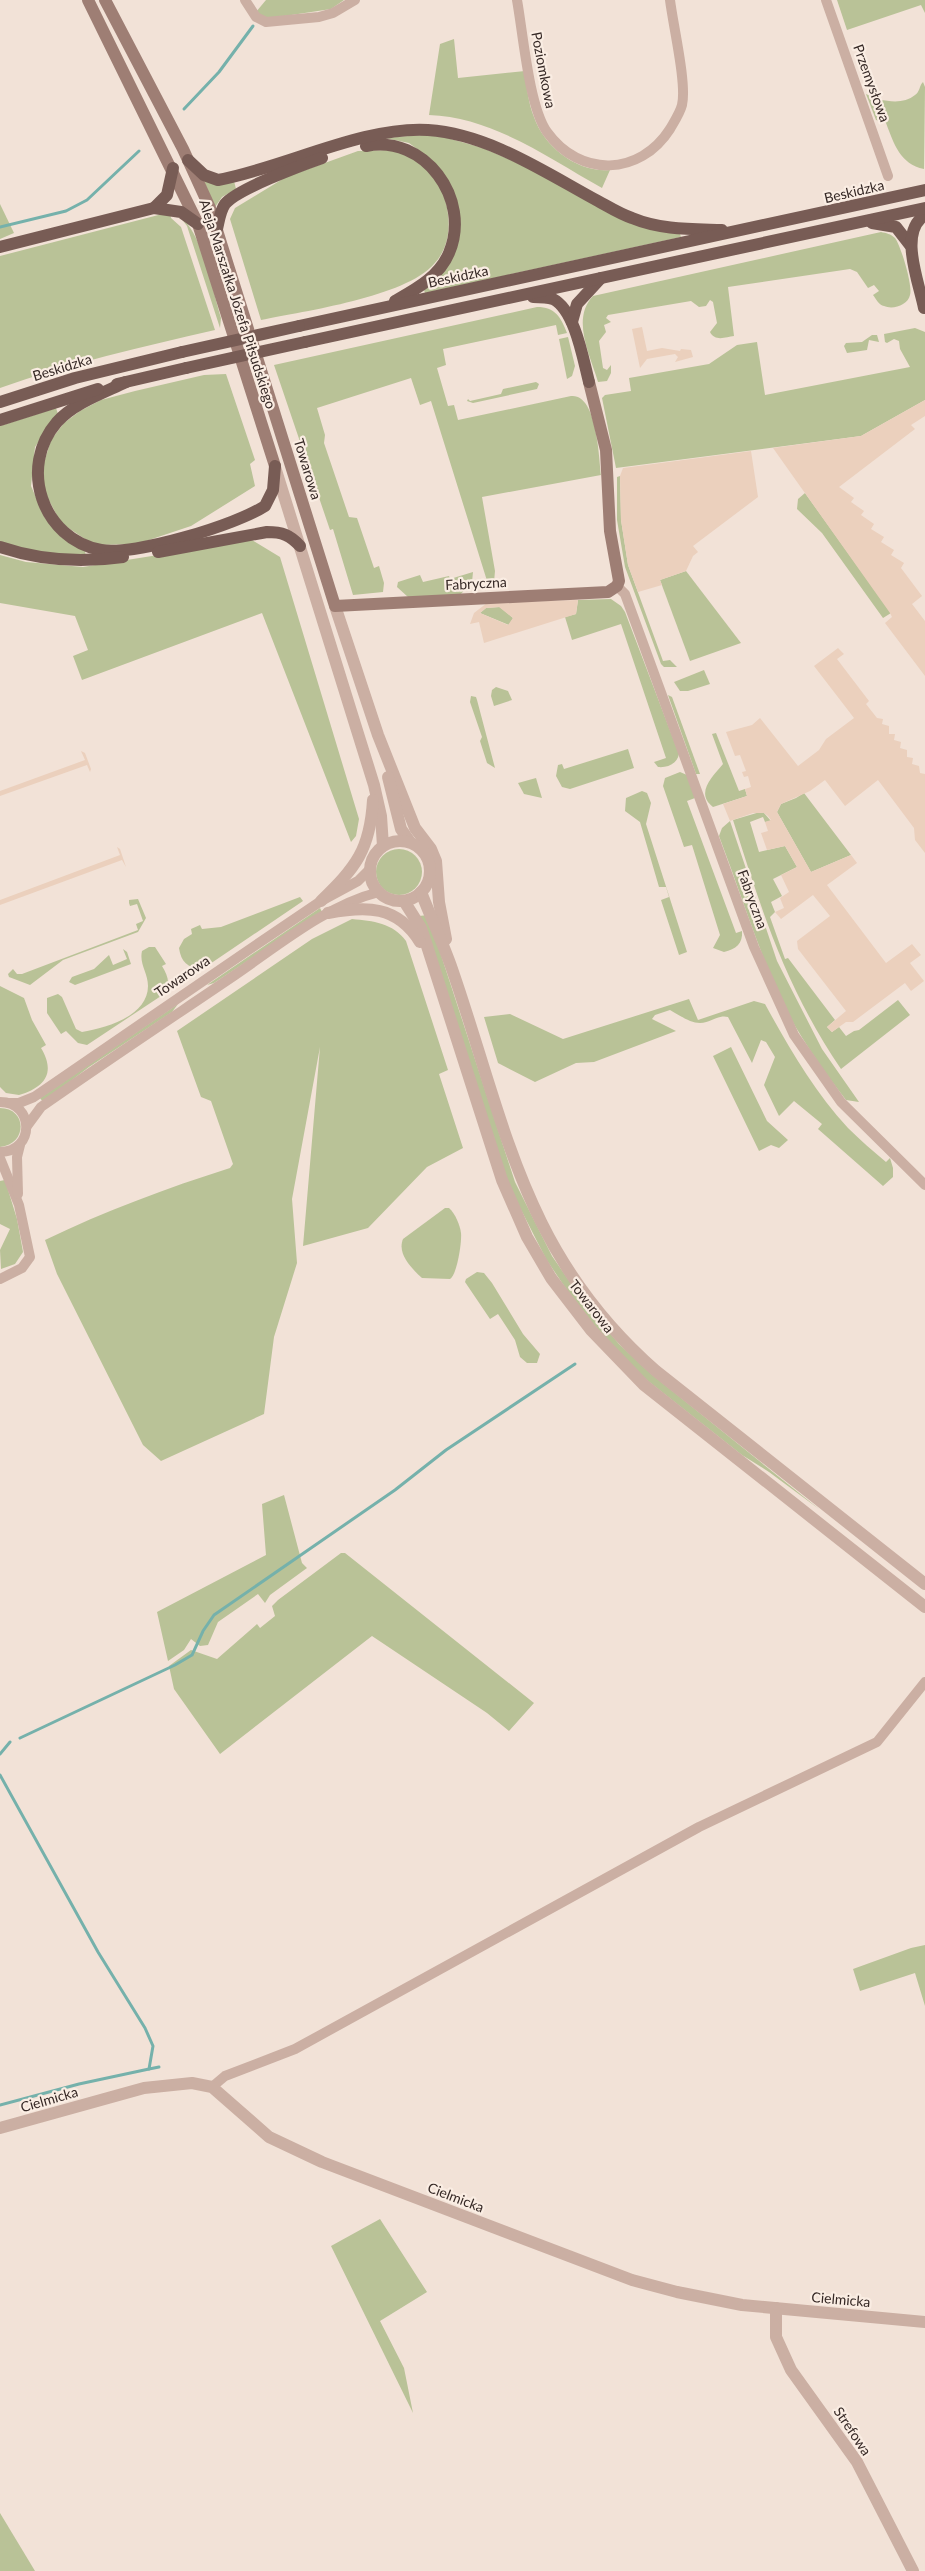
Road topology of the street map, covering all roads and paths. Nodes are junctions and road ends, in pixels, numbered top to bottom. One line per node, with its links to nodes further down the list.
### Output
1 (88, 0): 9 (main road, Aleja Marszałka Józefa Piłsudskiego)
2 (105, 0): 8 (main road, Aleja Marszałka Józefa Piłsudskiego)
3 (245, 0): 4 (street)
4 (355, 0)
5 (517, 0): 6 (street, Poziomkowa)
6 (670, 0)
7 (826, 0): 10 (street, Przemysłowa)
8 (188, 160): 17 (main road, Aleja Marszałka Józefa Piłsudskiego); 18 (main road)
9 (173, 168): 12 (main road); 16 (main road, Aleja Marszałka Józefa Piłsudskiego)
10 (888, 176)
11 (925, 190): 18 (main road, Beskidzka)
12 (154, 208): 16 (main road); 20 (main road)
13 (925, 208): 15 (main road)
14 (925, 215): 19 (main road)
15 (858, 223): 19 (main road); 21 (main road)
16 (198, 224): 29 (main road, Aleja Marszałka Józefa Piłsudskiego)
17 (217, 229): 23 (main road); 33 (main road, Towarowa)
18 (744, 230): 23 (main road, Beskidzka)
19 (910, 245): 24 (main road)
20 (0, 248)
21 (601, 278): 22 (main road); 25 (main road)
22 (523, 295): 25 (main road); 26 (main road, bridge)
23 (385, 307): 27 (main road, Beskidzka, bridge)
24 (925, 309)
25 (572, 322): 32 (main road, Fabryczna)
26 (126, 382): 28 (main road); 29 (main road)
27 (0, 402)
28 (0, 420)
29 (275, 466): 30 (street, Aleja Marszałka Józefa Piłsudskiego)
30 (300, 546): 31 (main road); 35 (street)
31 (0, 547)
32 (617, 586): 33 (main road, Fabryczna); 51 (street, Fabryczna)
33 (335, 606): 34 (street, Towarowa)
34 (378, 735): 36 (street); 45 (street)
35 (374, 785): 37 (street); 42 (street)
36 (410, 842): 37 (street); 40 (street)
37 (383, 846): 38 (street)
38 (370, 869): 39 (street); 42 (street, Towarowa)
39 (379, 892): 41 (street); 43 (street, Towarowa)
40 (421, 892): 41 (street); 45 (street, Towarowa)
41 (404, 900): 44 (street, Towarowa)
42 (321, 901): 46 (street, Towarowa)
43 (328, 913): 44 (street); 47 (street, Towarowa)
44 (431, 962): 55 (street, Towarowa)
45 (452, 968): 54 (street, Towarowa)
46 (5, 1103): 47 (street)
47 (27, 1126): 48 (street, Towarowa)
48 (20, 1145): 49 (street); 52 (street)
49 (0, 1152)
50 (0, 1158): 52 (street)
51 (925, 1184)
52 (19, 1205): 53 (street)
53 (0, 1279)
54 (839, 1517): 55 (street); 56 (street, Towarowa)
55 (828, 1530): 57 (street, Towarowa)
56 (925, 1584)
57 (925, 1607)
58 (925, 1682): 59 (street)
59 (212, 2087): 60 (street, Cielmicka); 61 (street, Cielmicka)
60 (0, 2128)
61 (776, 2308): 62 (street, Cielmicka); 63 (street, Strefowa)
62 (925, 2322)
63 (913, 2571)

